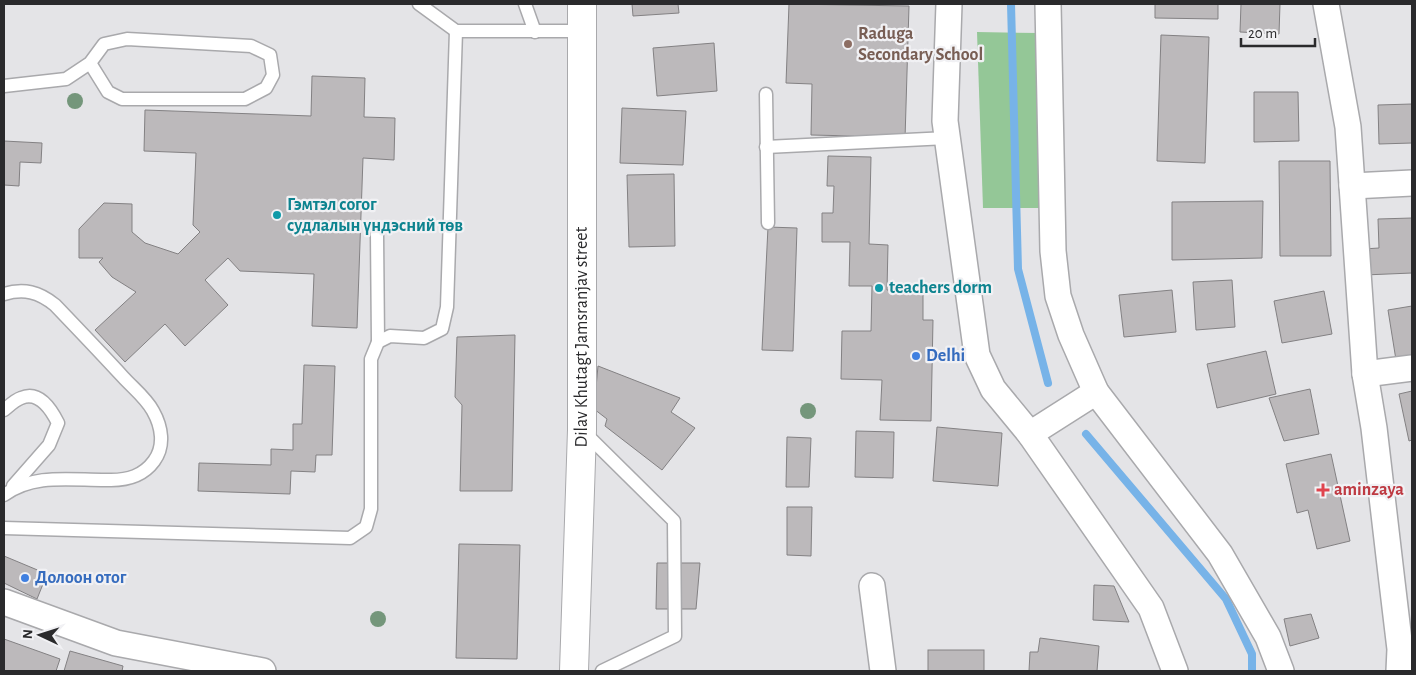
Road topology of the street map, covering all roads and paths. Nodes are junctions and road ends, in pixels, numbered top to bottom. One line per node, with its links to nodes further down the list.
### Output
1 (419, 4): 7 (lane)
2 (525, 4): 9 (lane)
3 (582, 4): 8 (main road, Dilav Khutagt Jamsranjav street)
4 (949, 4): 13 (street)
5 (1048, 4): 23 (street)
6 (1326, 4): 16 (street)
7 (456, 31): 9 (lane); 20 (lane)
8 (582, 31): 9 (lane); 25 (main road, Dilav Khutagt Jamsranjav street)
9 (535, 32)
10 (90, 63): 10 (lane); 11 (lane)
11 (4, 86)
12 (766, 94): 14 (lane)
13 (947, 138): 14 (lane); 26 (street)
14 (766, 148): 17 (lane)
15 (1412, 183): 16 (street)
16 (1352, 186): 22 (street)
17 (768, 224)
18 (377, 234): 20 (lane)
19 (4, 294): 27 (lane)
20 (378, 342): 28 (lane)
21 (1412, 368): 22 (street)
22 (1365, 374): 37 (street)
23 (1096, 392): 26 (street); 36 (street)
24 (4, 410): 27 (lane)
25 (582, 430): 32 (main road, Dilav Khutagt Jamsranjav street); 33 (lane)
26 (1030, 434): 35 (street)
27 (7, 492)
28 (4, 528)
29 (872, 586): 34 (street)
30 (4, 602): 31 (street)
31 (263, 671)
32 (574, 671)
33 (602, 671)
34 (884, 671)
35 (1175, 671)
36 (1281, 671)
37 (1399, 671)

